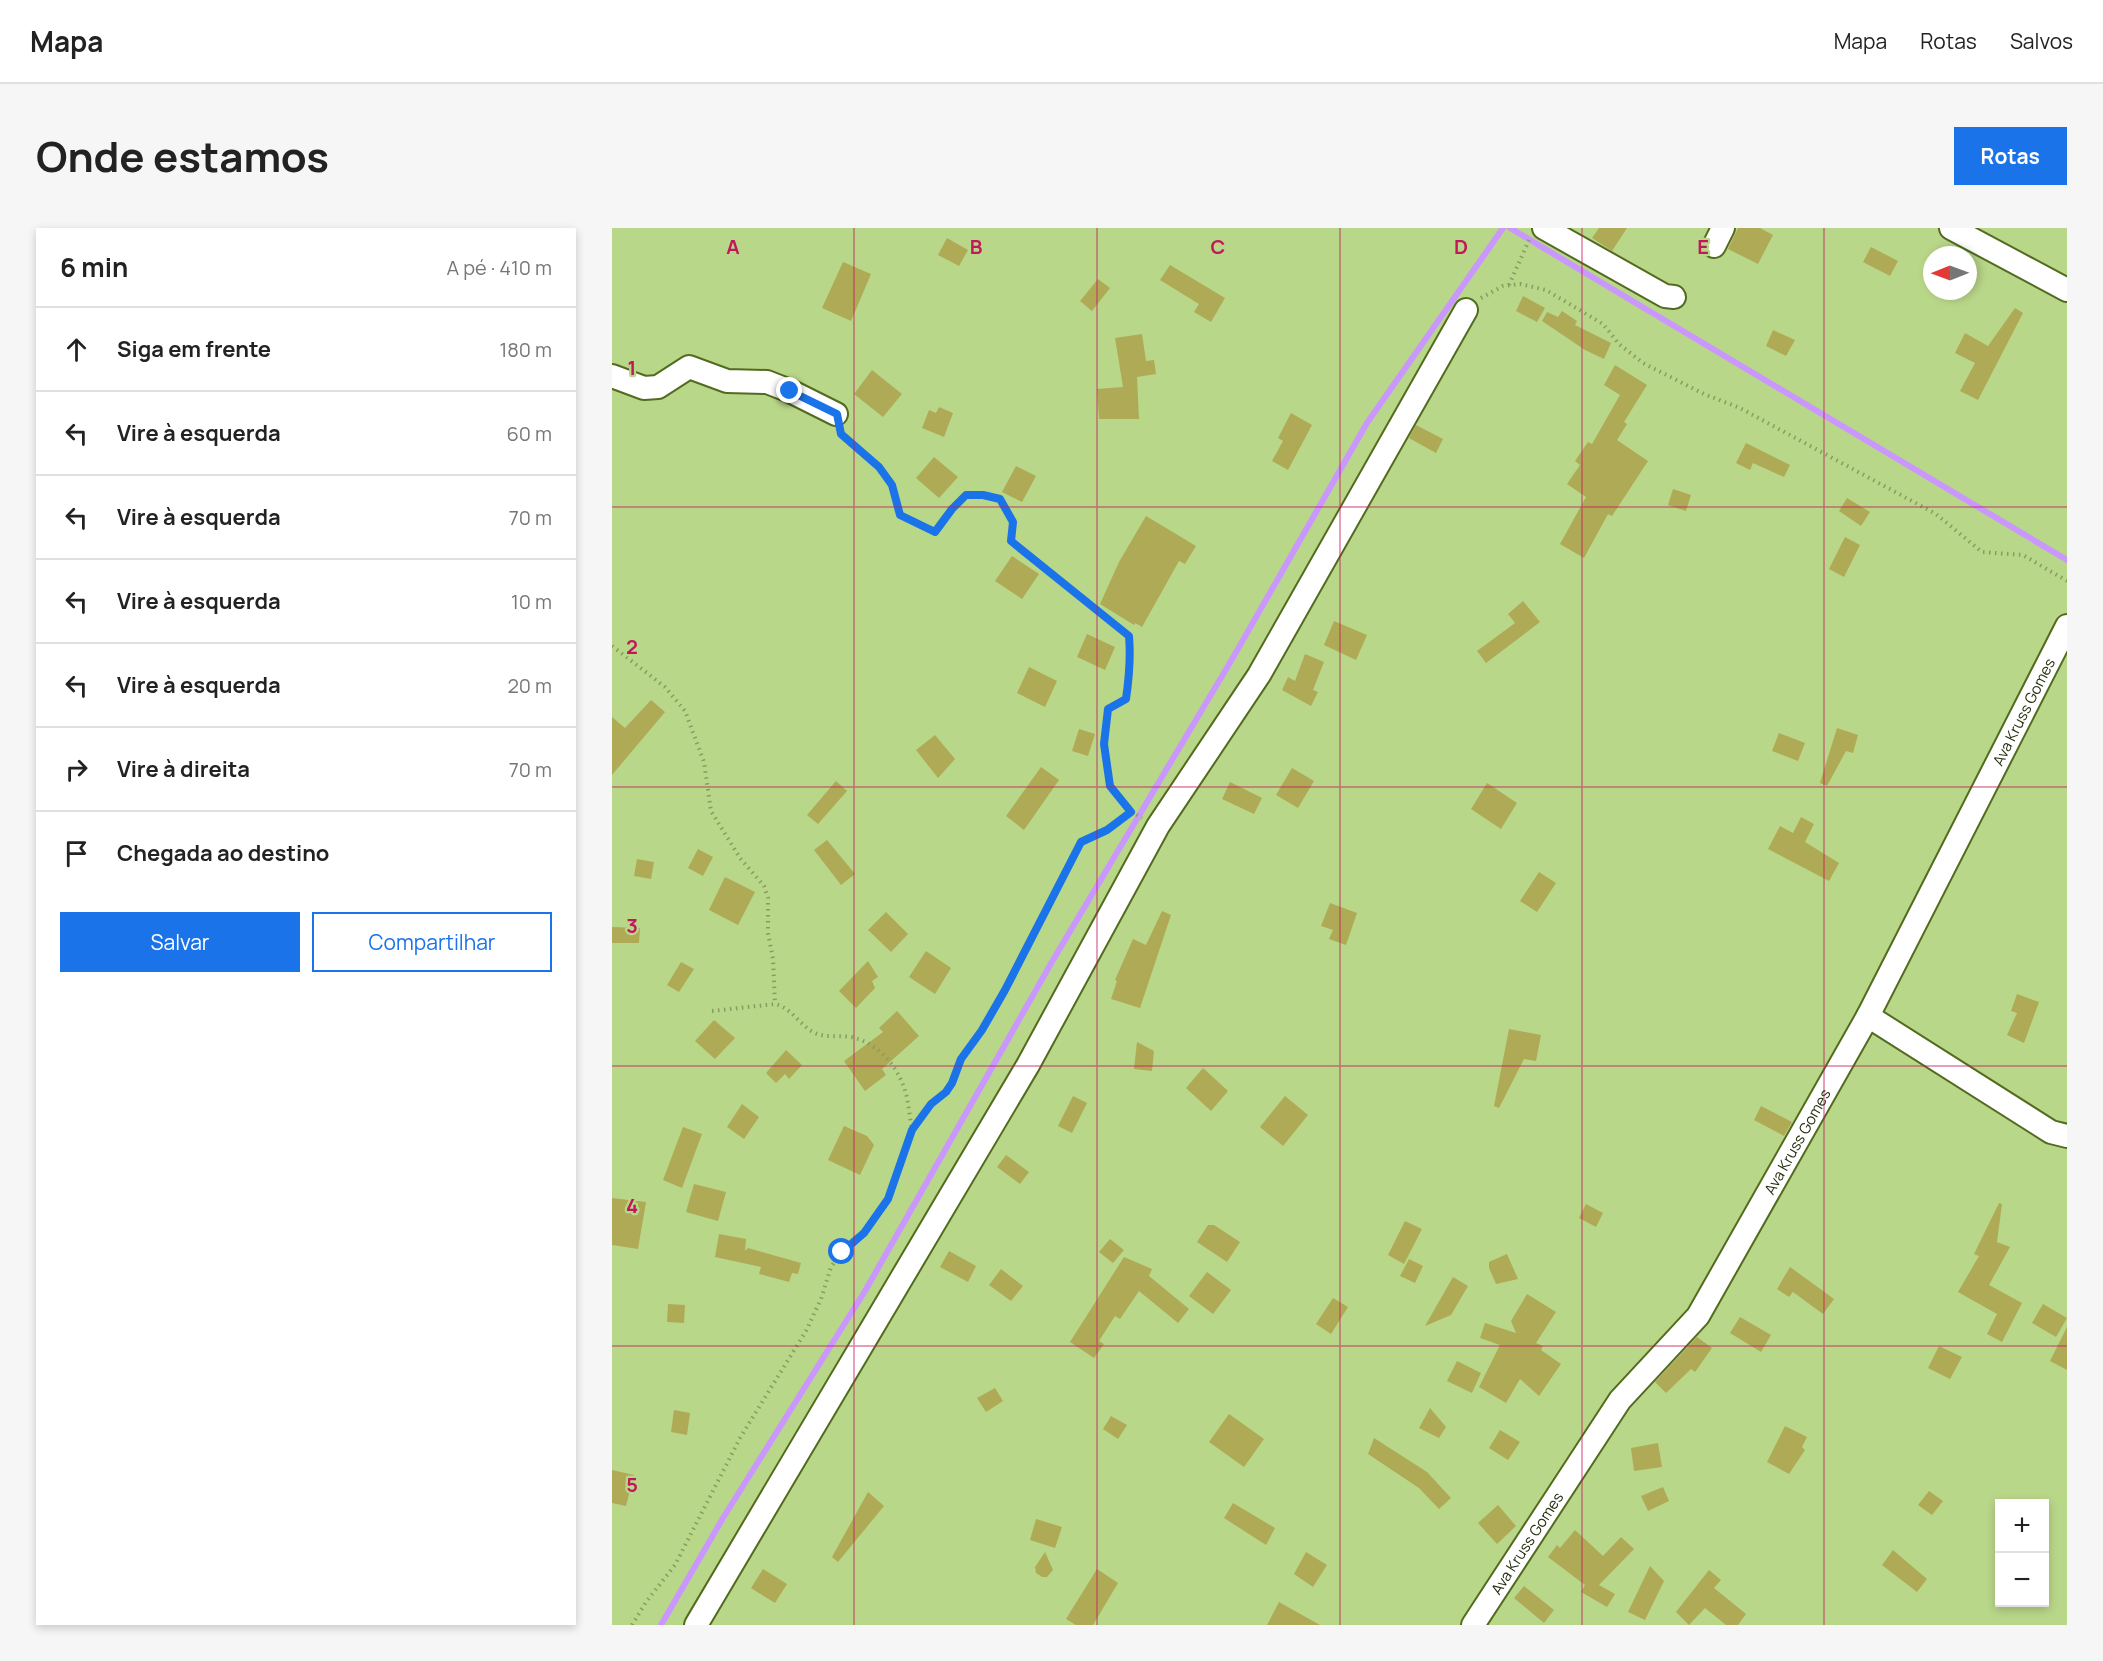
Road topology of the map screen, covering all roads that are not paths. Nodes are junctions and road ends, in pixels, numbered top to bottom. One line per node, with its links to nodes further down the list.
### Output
1 (1544, 228): 4 (street)
2 (1951, 228): 3 (street)
3 (2067, 290)
4 (1674, 297)
5 (1466, 310): 11 (street)
6 (612, 376): 7 (street)
7 (837, 414)
8 (2067, 626): 9 (street, Ava Kruss Gomes)
9 (1868, 1016): 10 (street); 12 (street, Ava Kruss Gomes)
10 (2067, 1136)
11 (696, 1625)
12 (1473, 1625)

